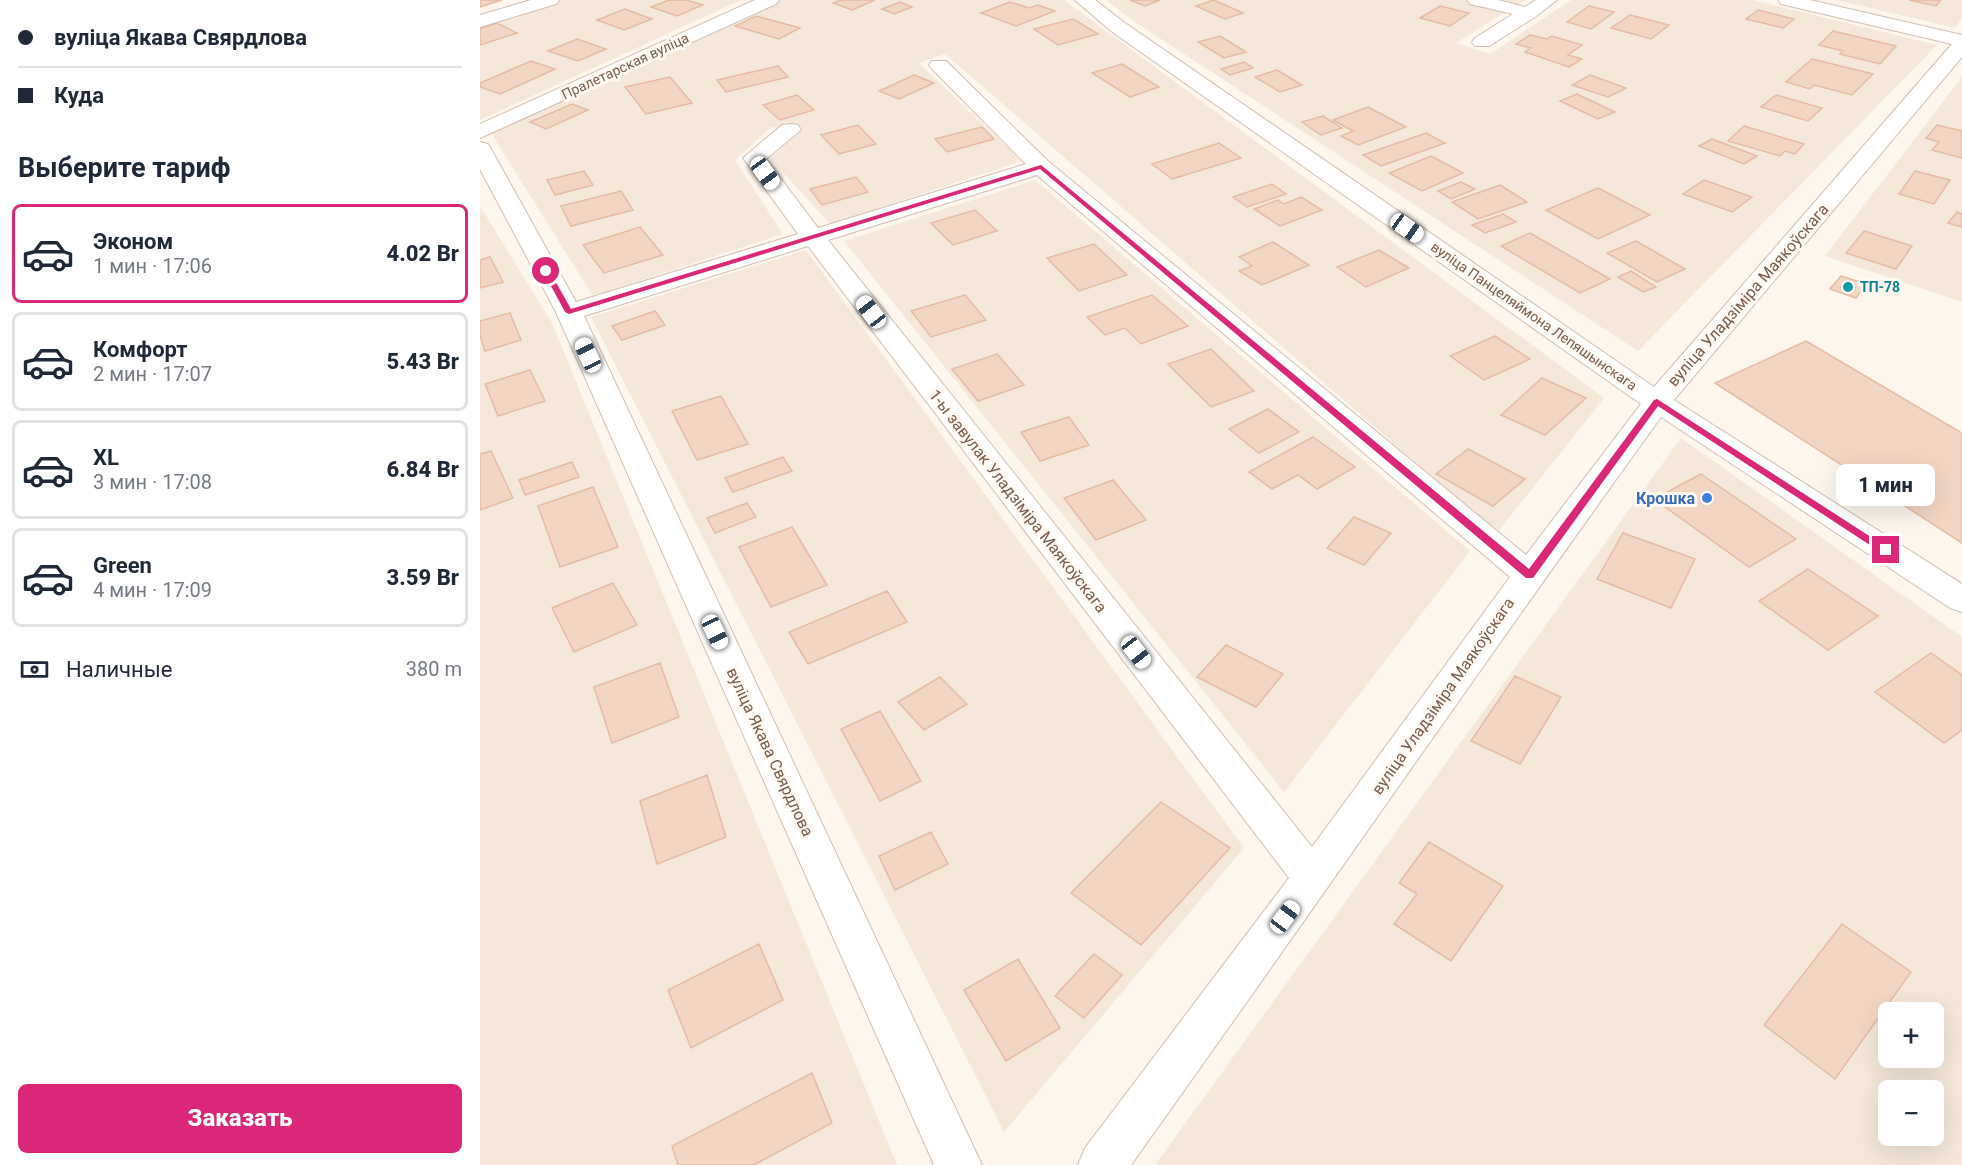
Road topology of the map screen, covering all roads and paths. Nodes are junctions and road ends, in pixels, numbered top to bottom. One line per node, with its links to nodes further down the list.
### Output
1 (549, 0): 8 (street)
2 (770, 0): 13 (street, Пралетарская вуліца)
3 (1084, 0): 18 (street, вуліца Панцеляймона Лепяшынскага)
4 (1476, 0): 7 (street)
5 (1548, 0): 7 (street)
6 (1787, 0): 10 (street)
7 (1529, 13): 9 (street)
8 (480, 21)
9 (1482, 42)
10 (1962, 43): 18 (street, вуліца Уладзіміра Маякоўскага)
11 (939, 65): 15 (street)
12 (790, 130): 16 (street, 1-ы завулак Уладзіміра Маякоўскага)
13 (480, 132)
14 (480, 149): 17 (street, вуліца Якава Свярдлова)
15 (1041, 167): 16 (street); 19 (street)
16 (812, 236): 17 (street); 21 (street, 1-ы завулак Уладзіміра Маякоўскага)
17 (569, 312): 22 (street, вуліца Якава Свярдлова)
18 (1657, 402): 19 (street, вуліца Уладзіміра Маякоўскага); 20 (street, вуліца Панцеляймона Лепяшынскага)
19 (1529, 575): 21 (street, вуліца Уладзіміра Маякоўскага)
20 (1962, 600)
21 (1313, 879): 23 (street, вуліца Уладзіміра Маякоўскага)
22 (958, 1165)
23 (1101, 1165)

